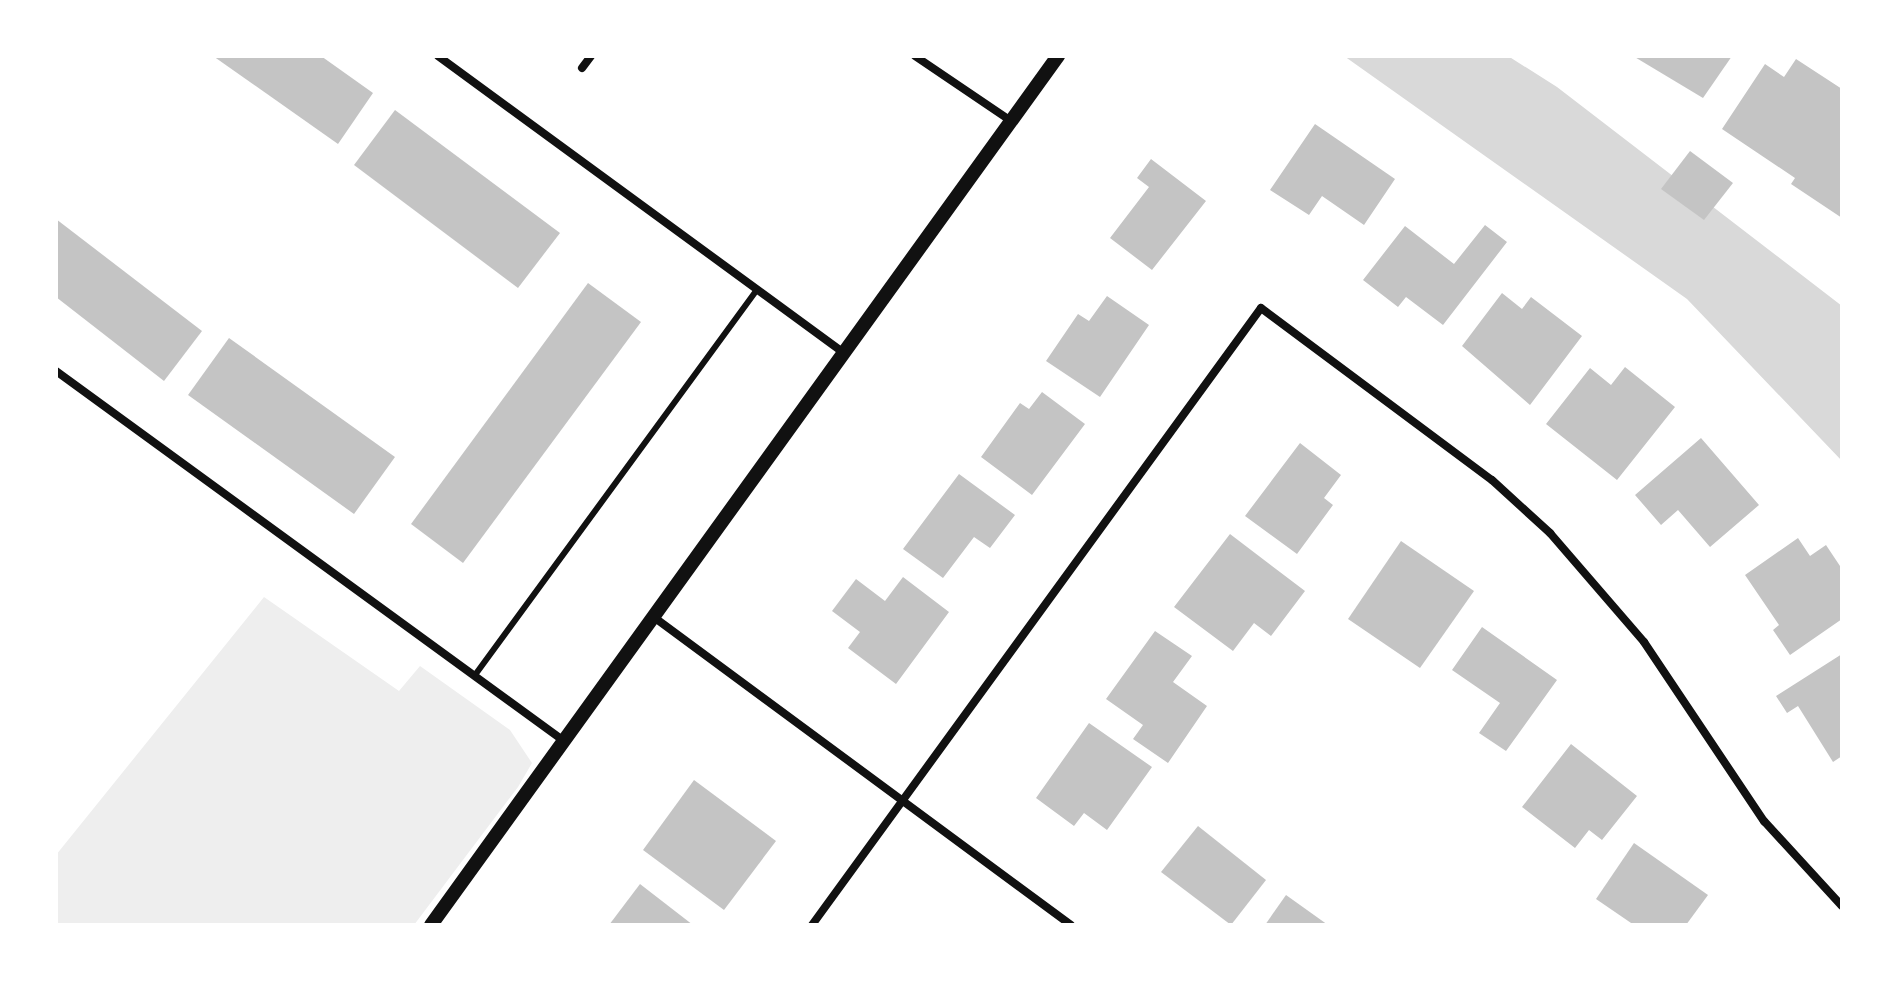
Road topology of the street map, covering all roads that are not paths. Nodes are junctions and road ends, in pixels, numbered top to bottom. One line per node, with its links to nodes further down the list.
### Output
1 (438, 56): 7 (street)
2 (591, 56): 5 (street)
3 (915, 56): 6 (street)
4 (1058, 56): 6 (street)
5 (582, 68)
6 (1011, 121): 8 (street)
7 (757, 289): 8 (street); 11 (lane)
8 (846, 354): 10 (street)
9 (56, 371): 11 (street)
10 (655, 618): 12 (street); 13 (street)
11 (475, 675): 12 (street)
12 (564, 741): 15 (street)
13 (902, 802): 14 (street); 16 (street); 17 (street)
14 (1842, 906)
15 (431, 925)
16 (812, 925)
17 (1071, 925)

